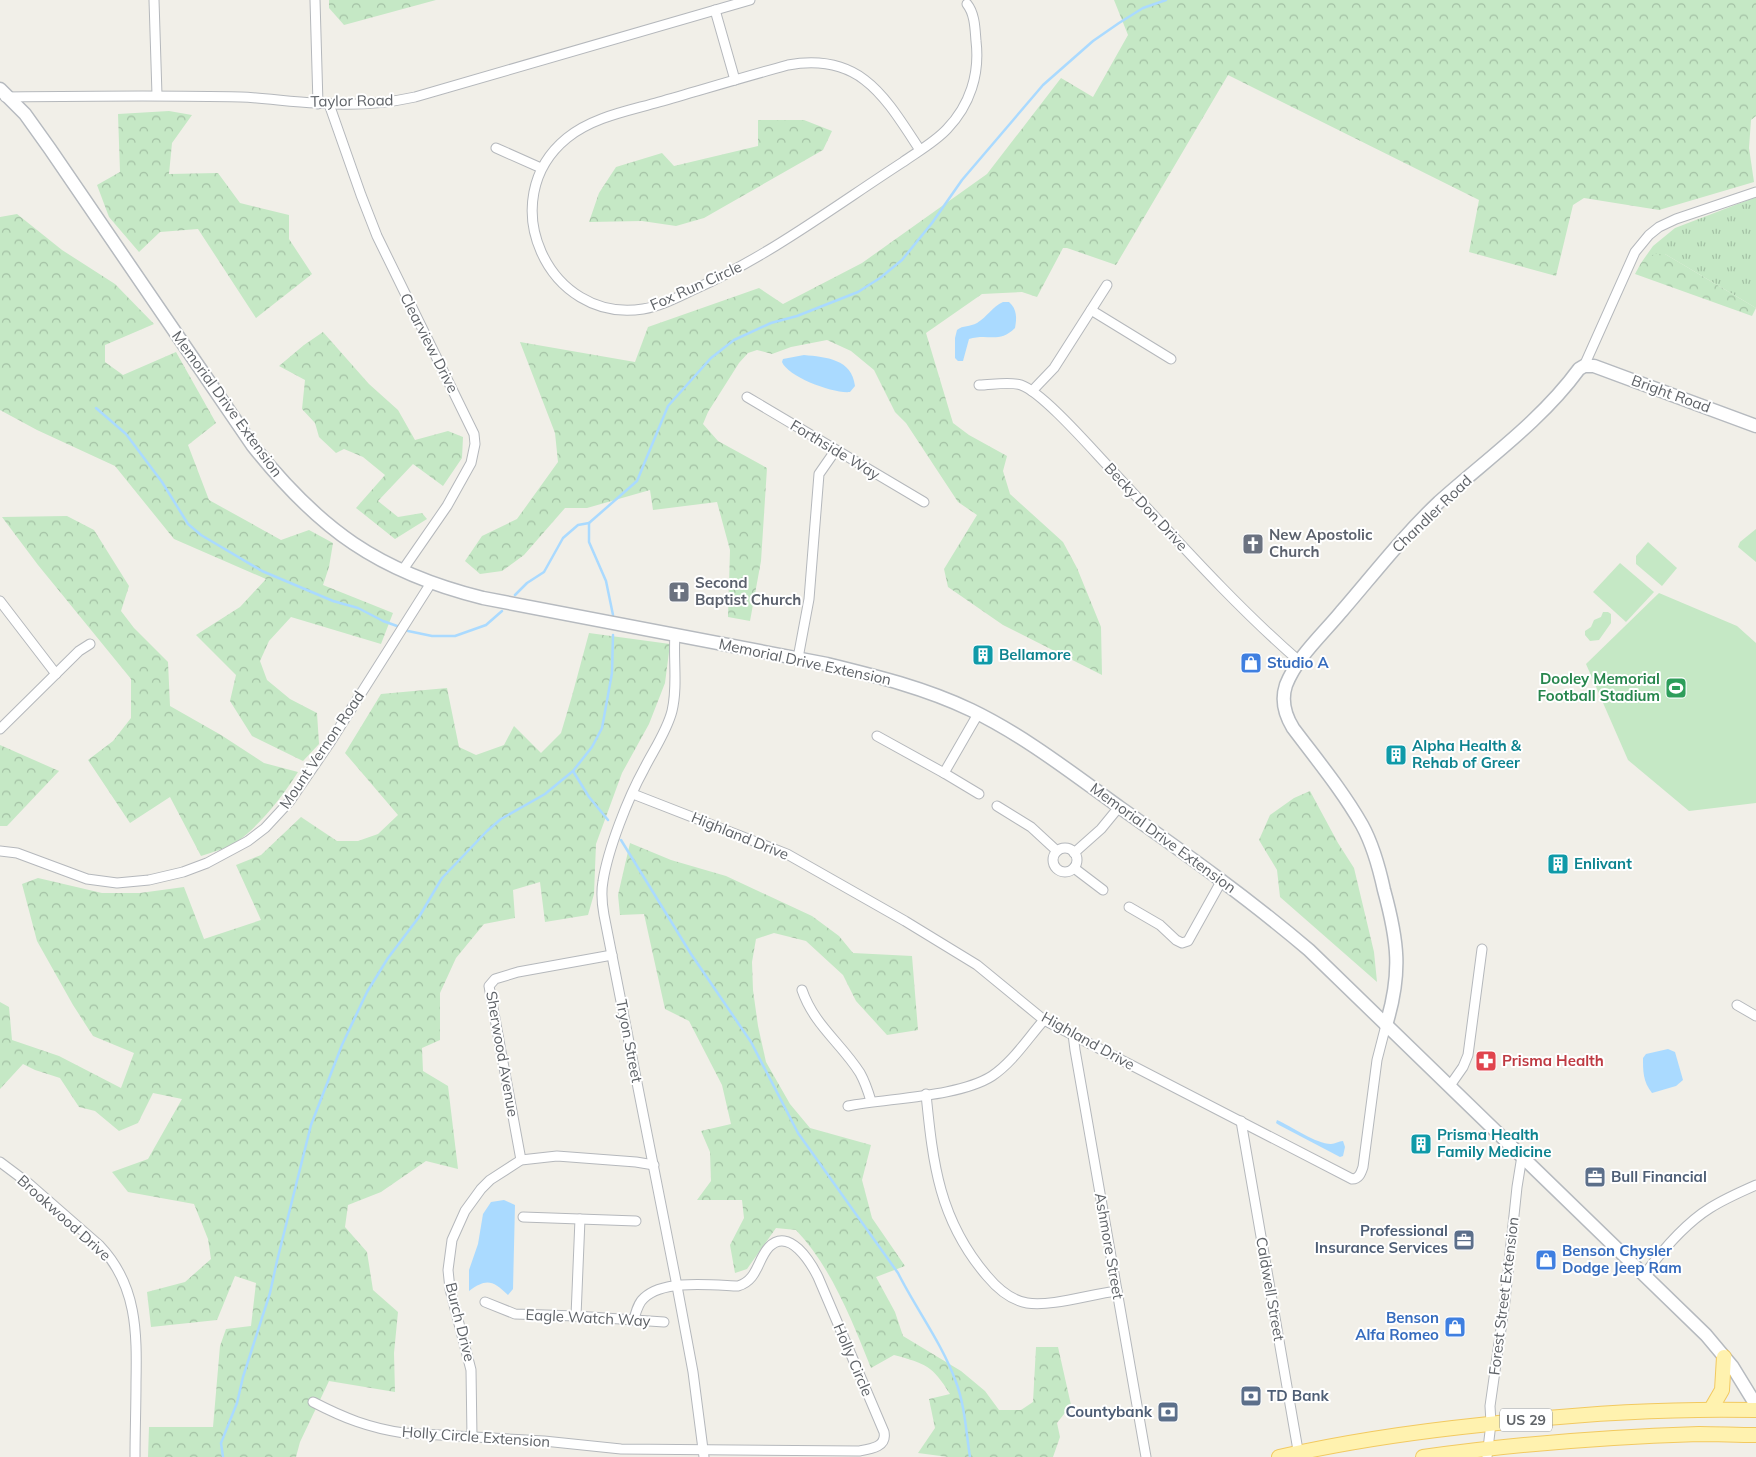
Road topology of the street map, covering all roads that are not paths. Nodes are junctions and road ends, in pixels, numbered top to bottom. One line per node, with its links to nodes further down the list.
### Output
1 (154, 0): 8 (street)
2 (315, 0): 9 (street)
3 (750, 0): 5 (street, Taylor Road)
4 (967, 4): 12 (street)
5 (715, 10): 6 (street); 10 (street, Taylor Road)
6 (735, 80): 12 (street, Fox Run Circle); 13 (street, Fox Run Circle)
7 (3, 94): 8 (street, Taylor Road); 25 (street, Memorial Drive Extension)
8 (157, 95): 9 (street, Taylor Road)
9 (318, 104): 10 (street, Taylor Road)
10 (329, 104): 25 (street, Clearview Drive)
11 (496, 148): 13 (street)
12 (920, 150): 13 (street, Fox Run Circle)
13 (541, 168)
14 (1756, 192): 18 (street, Chandler Road)
15 (1107, 285): 16 (street)
16 (1091, 310): 17 (street); 20 (street)
17 (1171, 359)
18 (1584, 366): 22 (street, Bright Road); 31 (street, Chandler Road)
19 (979, 385): 20 (street, Becky Don Drive)
20 (1032, 391): 31 (street, Becky Don Drive)
21 (747, 397): 23 (street, Forthside Way)
22 (1756, 426)
23 (835, 451): 24 (street, Forthside Way); 30 (street)
24 (924, 502)
25 (402, 570): 26 (street, Memorial Drive Extension)
26 (431, 583): 28 (street, Memorial Drive Extension); 41 (street, Mount Vernon Road)
27 (0, 601): 32 (street)
28 (675, 634): 30 (street, Memorial Drive Extension); 37 (street, Tryon Street)
29 (90, 644): 32 (street)
30 (798, 658): 33 (street, Memorial Drive Extension)
31 (1299, 661): 54 (street, Chandler Road)
32 (56, 674): 34 (street)
33 (978, 714): 36 (street); 40 (street, Memorial Drive Extension)
34 (0, 729)
35 (877, 736): 36 (street)
36 (944, 773): 38 (street)
37 (633, 794): 49 (street, Tryon Street); 53 (street, Highland Drive)
38 (979, 794)
39 (997, 806): 42 (street)
40 (1119, 807): 43 (street); 45 (street, Memorial Drive Extension)
41 (0, 851)
42 (1057, 851): 43 (street); 44 (street)
43 (1074, 853): 44 (street)
44 (1074, 868): 46 (street)
45 (1222, 880): 47 (street); 54 (street, Memorial Drive Extension)
46 (1103, 890)
47 (1129, 907)
48 (1482, 948): 56 (street)
49 (612, 955): 62 (street, Sherwood Avenue); 64 (street, Tryon Street)
50 (802, 990): 58 (street)
51 (1737, 1005): 52 (street)
52 (1756, 1016)
53 (1044, 1020): 55 (street, Highland Drive); 57 (street)
54 (1386, 1025): 56 (street, Memorial Drive Extension); 60 (street, Highland Drive)
55 (1073, 1034): 60 (street, Highland Drive); 71 (street, Ashmore Street)
56 (1449, 1086): 61 (street, Memorial Drive Extension)
57 (926, 1094): 58 (street); 71 (street)
58 (871, 1101): 59 (street)
59 (848, 1106)
60 (1241, 1121): 86 (street, Caldwell Street)
61 (1522, 1156): 69 (street, Memorial Drive Extension); 83 (street, Forest Street Extension)
62 (521, 1160): 64 (street, Burch Drive); 82 (street, Burch Drive)
63 (0, 1162): 87 (street, Brookwood Drive)
64 (654, 1165): 70 (street, Tryon Street)
65 (1756, 1185): 69 (street)
66 (523, 1217): 67 (street)
67 (580, 1219): 68 (street); 73 (street)
68 (636, 1221)
69 (1644, 1275): 76 (street, Memorial Drive Extension)
70 (677, 1286): 74 (street); 85 (street, Tryon Street); 85 (street, Holly Circle)
71 (1117, 1291): 88 (street, Ashmore Street)
72 (485, 1302): 73 (street, Eagle Watch Way)
73 (576, 1316): 74 (street, Eagle Watch Way)
74 (634, 1319): 75 (street, Eagle Watch Way)
75 (664, 1322)
76 (1724, 1356): 78 (street, Memorial Drive Extension); 79 (main road)
77 (313, 1402): 82 (street, Holly Circle Extension)
78 (1756, 1405)
79 (1711, 1409): 80 (main road, US 29); 83 (main road, US 29)
80 (1756, 1410)
81 (1756, 1435): 83 (main road, US 29)
82 (472, 1437): 84 (street, Holly Circle Extension)
83 (1489, 1441): 86 (main road, US 29); 90 (main road, US 29)
84 (601, 1452): 85 (street, Holly Circle Extension)
85 (704, 1454)
86 (1299, 1455): 89 (main road, US 29)
87 (135, 1457)
88 (1146, 1457)
89 (1279, 1457)
90 (1423, 1457)

